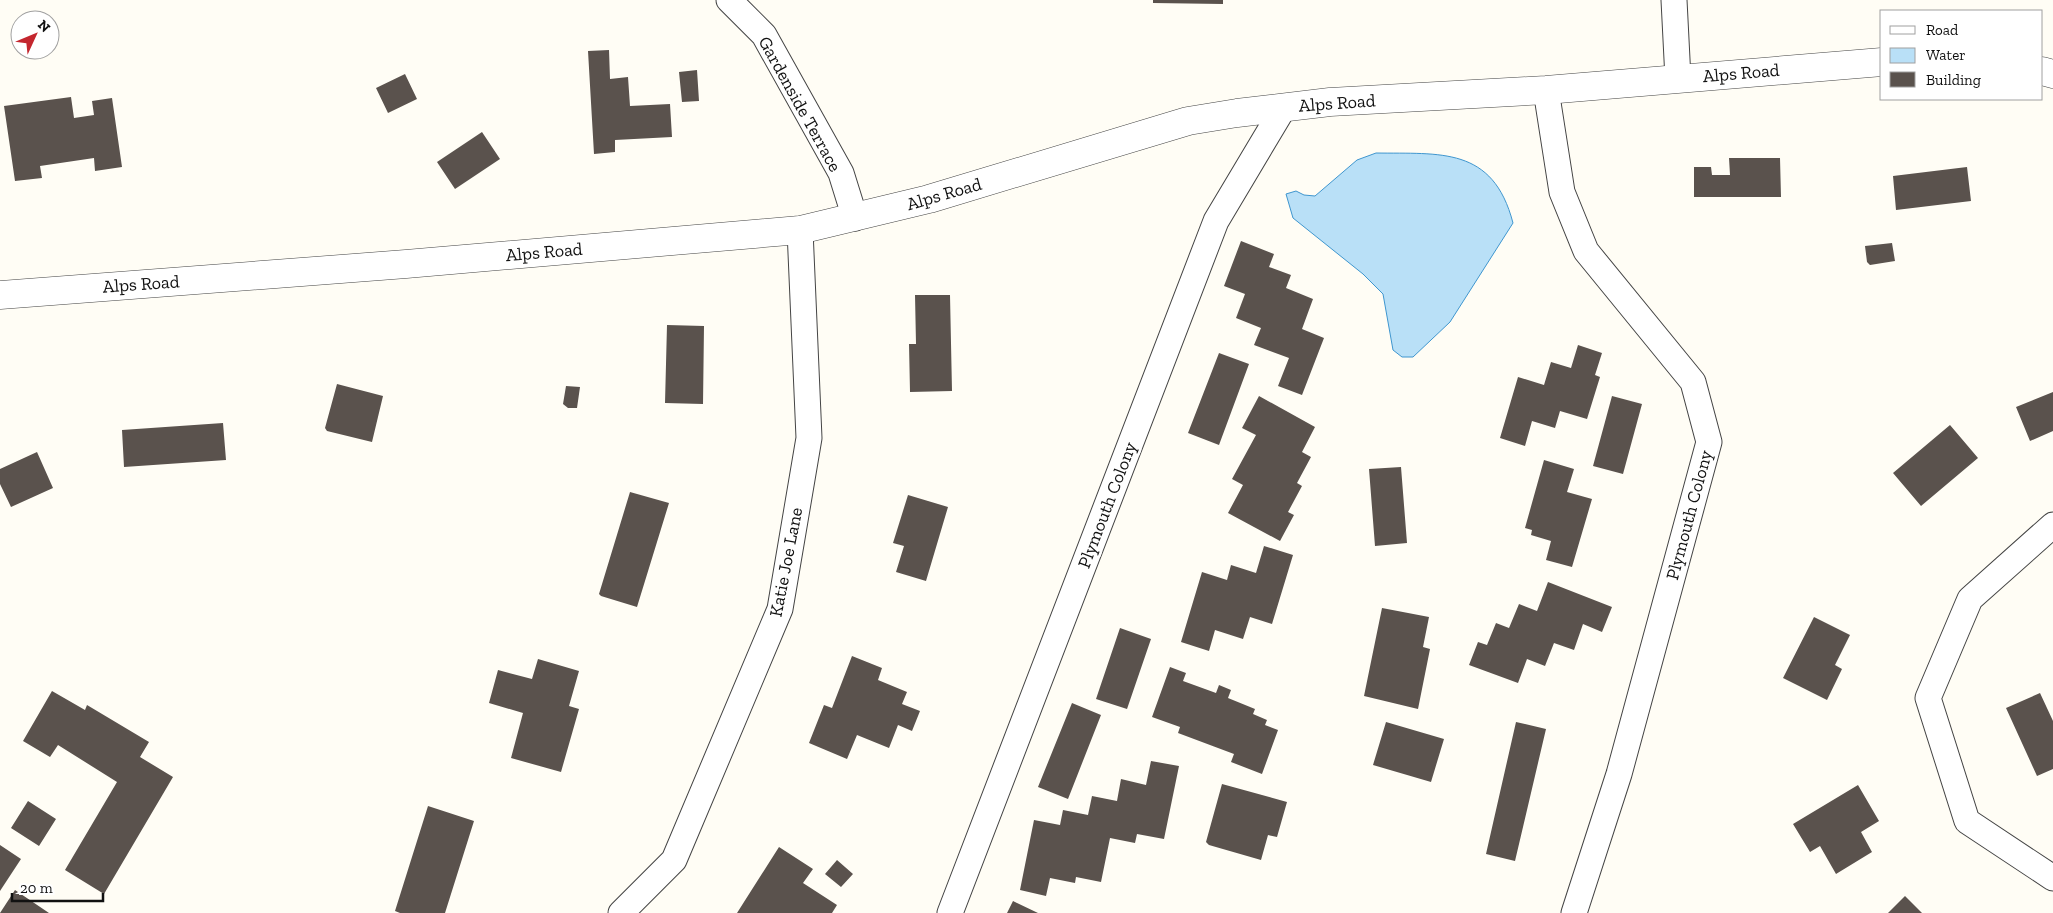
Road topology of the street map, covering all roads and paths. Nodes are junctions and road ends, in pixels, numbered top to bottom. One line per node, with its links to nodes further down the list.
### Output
1 (729, 0): 7 (street, Gardenside Terrace)
2 (1674, 0): 4 (street)
3 (1880, 62): 4 (street, Alps Road)
4 (1678, 78): 5 (street, Alps Road)
5 (1546, 90): 6 (street, Alps Road); 14 (street, Plymouth Colony)
6 (1284, 107): 7 (street, Alps Road); 13 (street, Plymouth Colony)
7 (855, 218): 8 (street, Alps Road)
8 (800, 230): 9 (street, Alps Road); 12 (street, Katie Joe Lane)
9 (0, 295)
10 (2053, 525): 11 (street)
11 (2053, 878)
12 (622, 913)
13 (950, 913)
14 (1574, 913)

